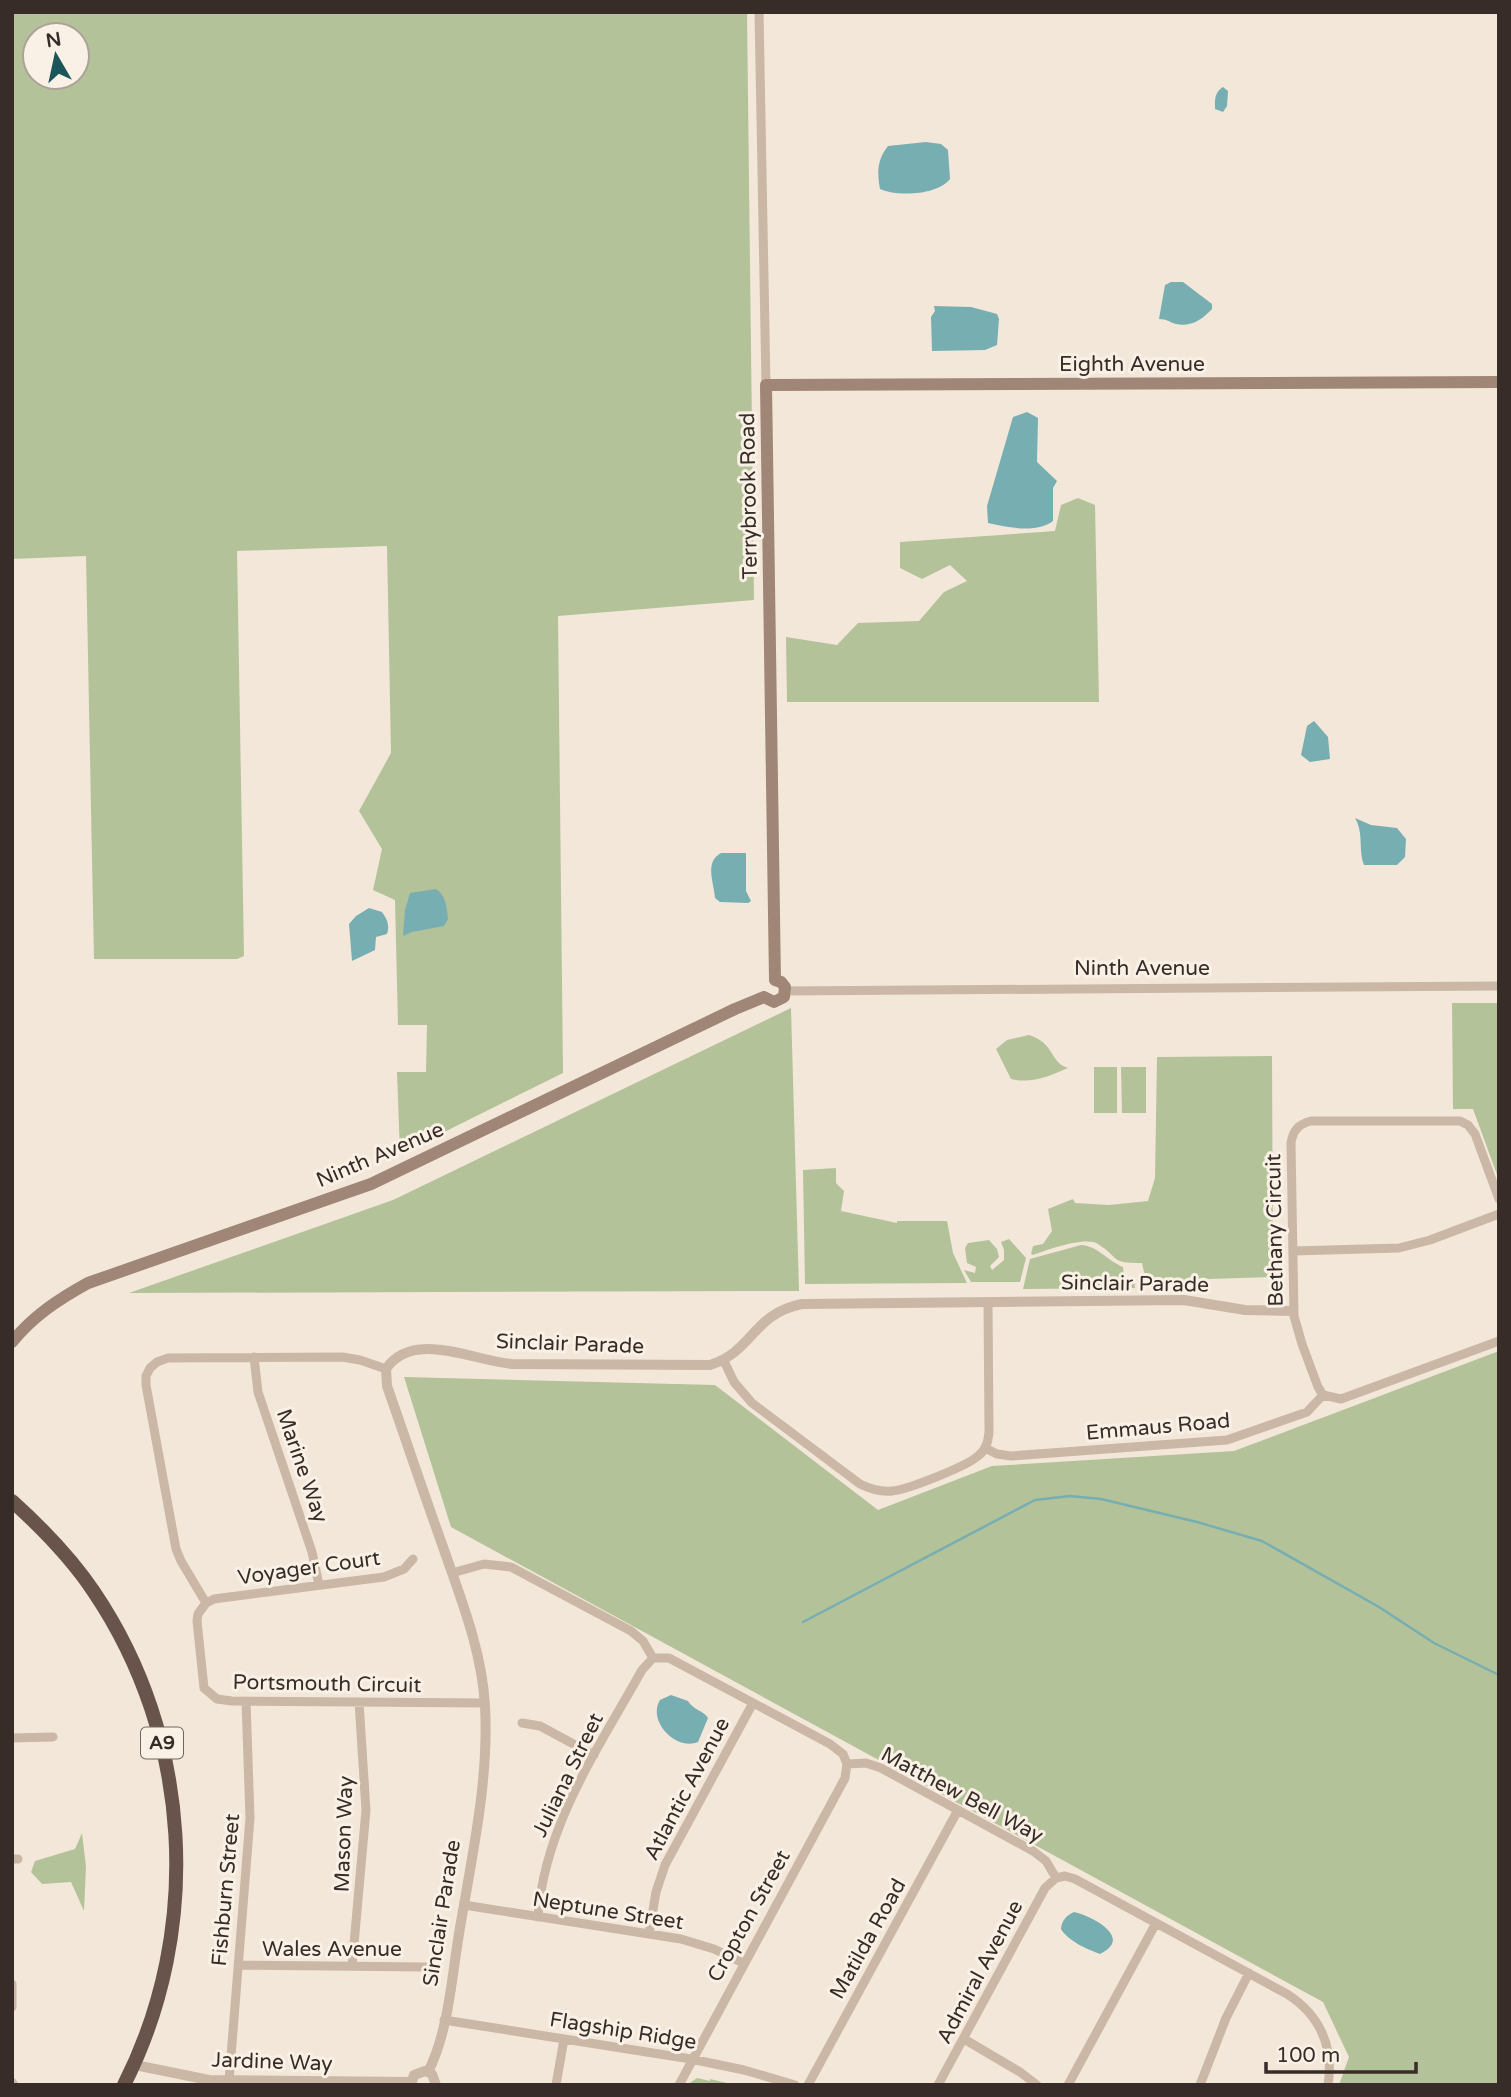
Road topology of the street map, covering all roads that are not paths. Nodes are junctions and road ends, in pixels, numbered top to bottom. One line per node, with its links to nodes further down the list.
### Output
1 (759, 12): 3 (street, Terrybrook Road)
2 (1499, 382): 3 (main road, Eighth Avenue)
3 (766, 385): 4 (main road, Terrybrook Road)
4 (775, 980): 6 (main road); 7 (main road)
5 (1499, 986): 6 (street, Ninth Avenue)
6 (786, 990): 7 (main road)
7 (764, 997): 14 (main road, Ninth Avenue)
8 (1499, 1199): 10 (street, Bethany Circuit)
9 (1499, 1214): 10 (street)
10 (1293, 1251): 12 (street, Bethany Circuit)
11 (988, 1302): 12 (street, Sinclair Parade); 16 (street, Sinclair Parade); 19 (street)
12 (1293, 1311): 18 (street, Bethany Circuit)
13 (1499, 1340): 18 (street)
14 (12, 1342)
15 (254, 1357): 17 (street); 23 (street, Marine Way); 24 (street)
16 (724, 1361): 17 (street, Sinclair Parade); 19 (street)
17 (386, 1369): 22 (street, Sinclair Parade)
18 (1324, 1395): 19 (street, Emmaus Road)
19 (985, 1448)
20 (12, 1502): 52 (highway, A9)
21 (412, 1559): 23 (street, Voyager Court)
22 (452, 1573): 25 (street); 28 (street, Sinclair Parade)
23 (319, 1585): 24 (street, Voyager Court)
24 (206, 1603): 26 (street, Portsmouth Circuit)
25 (653, 1658): 29 (street, Matthew Bell Way); 33 (street, Juliana Street)
26 (246, 1701): 27 (street, Portsmouth Circuit); 42 (street, Fishburn Street)
27 (359, 1702): 28 (street, Portsmouth Circuit); 43 (street, Mason Way)
28 (485, 1703): 37 (street, Sinclair Parade)
29 (753, 1703): 34 (street, Matthew Bell Way); 40 (street, Atlantic Avenue)
30 (522, 1723): 33 (street)
31 (54, 1737): 32 (street)
32 (12, 1738)
33 (594, 1755): 38 (street, Juliana Street)
34 (847, 1764): 35 (street, Matthew Bell Way); 41 (street, Cropton Street)
35 (958, 1810): 36 (street, Matthew Bell Way); 62 (street, Matilda Road)
36 (1056, 1878): 39 (street); 50 (street, Admiral Avenue)
37 (464, 1905): 38 (street, Neptune Street); 48 (street, Sinclair Parade)
38 (538, 1917): 40 (street, Neptune Street)
39 (1156, 1923): 45 (street); 65 (street)
40 (649, 1934): 41 (street, Neptune Street)
41 (743, 1963): 51 (street, Cropton Street)
42 (238, 1965): 43 (street, Wales Avenue); 54 (street, Fishburn Street)
43 (352, 1966): 44 (street, Wales Avenue)
44 (425, 1967)
45 (1249, 1973): 66 (street); 67 (street)
46 (12, 1984): 47 (street)
47 (12, 2007)
48 (444, 2020): 49 (street, Flagship Ridge); 53 (street, Sinclair Parade)
49 (564, 2039): 51 (street, Flagship Ridge); 59 (street)
50 (964, 2039): 63 (street, Admiral Avenue); 64 (street)
51 (691, 2059): 60 (street, Cropton Street); 61 (street, Flagship Ridge)
52 (135, 2065): 54 (street, Jardine Way); 57 (highway, A9)
53 (428, 2072): 55 (street); 58 (street)
54 (229, 2081): 56 (street, Jardine Way)
55 (411, 2083): 56 (street, Jardine Way)
56 (314, 2084)
57 (124, 2085)
58 (436, 2085)
59 (556, 2085)
60 (679, 2085)
61 (795, 2085)
62 (808, 2085)
63 (938, 2085)
64 (1037, 2085)
65 (1068, 2085)
66 (1200, 2085)
67 (1328, 2085)

